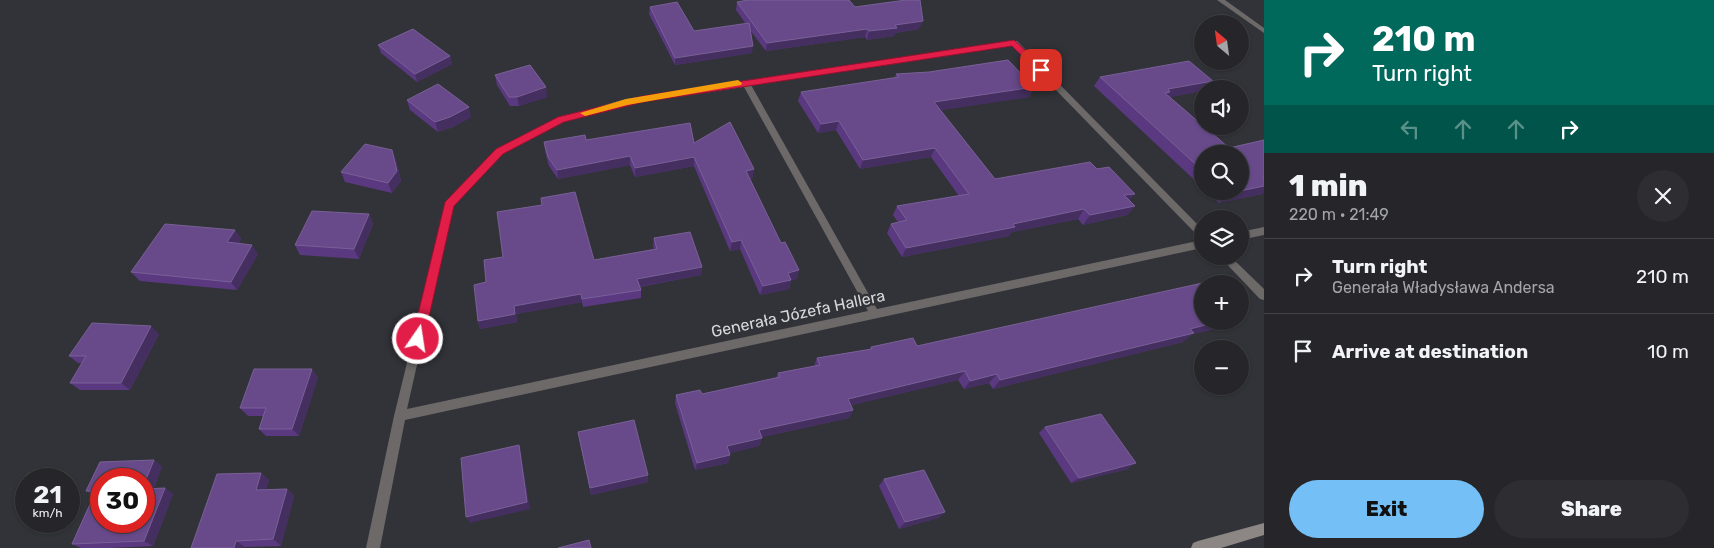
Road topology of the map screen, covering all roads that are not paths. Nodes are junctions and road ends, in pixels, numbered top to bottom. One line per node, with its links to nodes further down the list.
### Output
1 (1220, 0): 2 (street)
2 (1264, 32)
3 (746, 82): 4 (street); 10 (street); 11 (street)
4 (1194, 226)
5 (1264, 231): 6 (street)
6 (1249, 234)
7 (1194, 246): 10 (street, Generała Józefa Hallera)
8 (1233, 265): 9 (street)
9 (1264, 296)
10 (874, 313): 11 (street, Generała Józefa Hallera)
11 (400, 416): 13 (street)
12 (1264, 529): 14 (street)
13 (373, 548)
14 (1198, 548)

